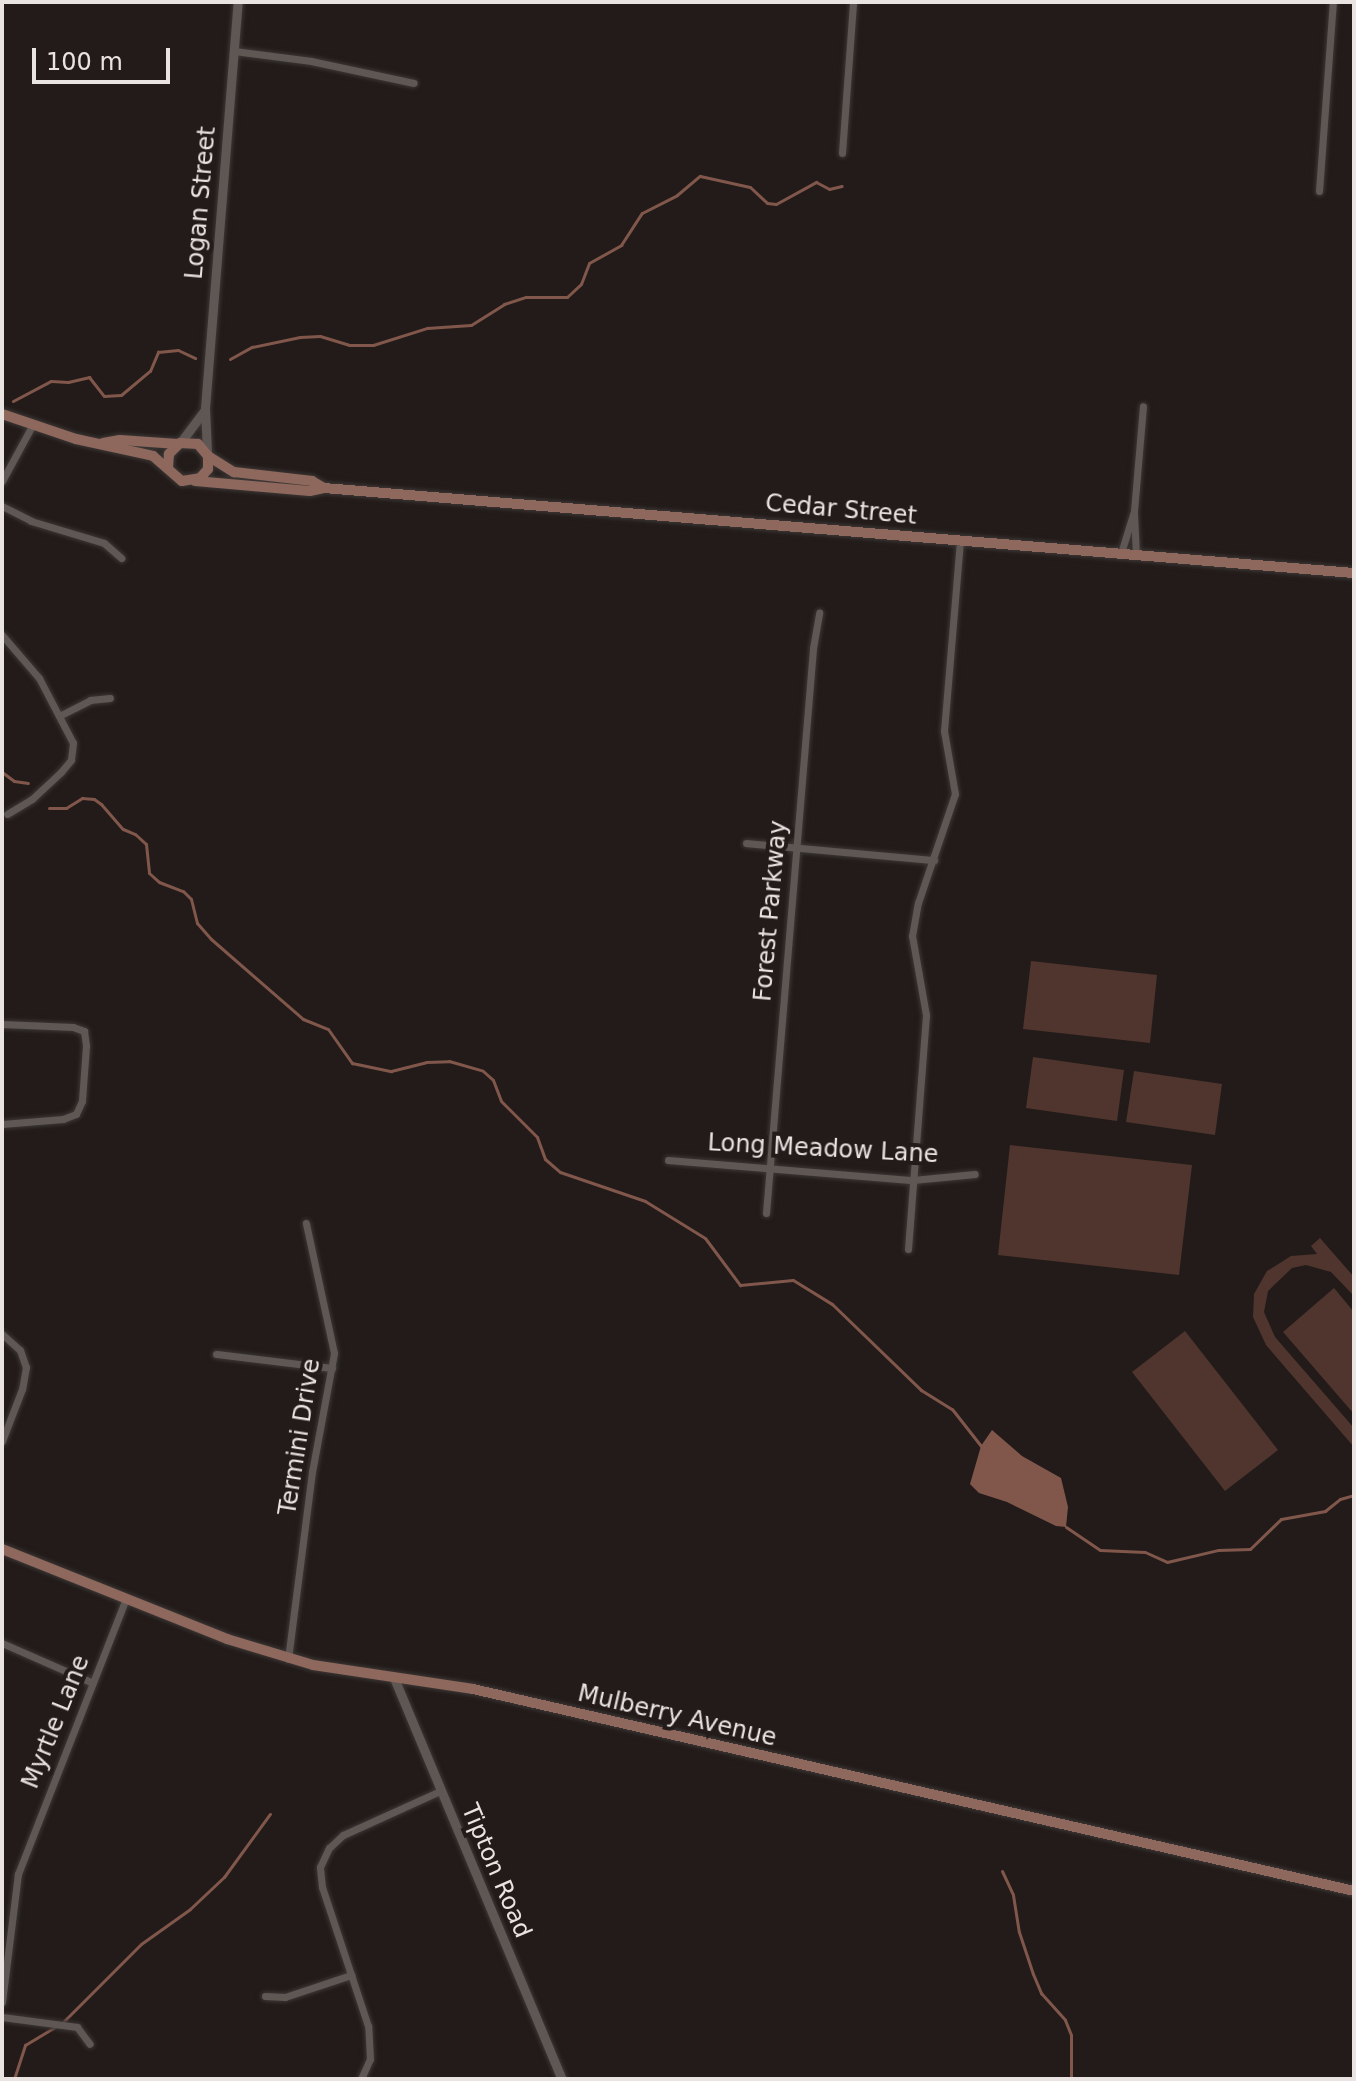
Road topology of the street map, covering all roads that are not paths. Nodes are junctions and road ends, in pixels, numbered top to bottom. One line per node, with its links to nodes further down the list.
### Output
1 (238, 2): 4 (street, Logan Street)
2 (853, 2): 6 (street)
3 (1333, 2): 7 (street)
4 (234, 51): 5 (street); 9 (street, Logan Street)
5 (414, 83)
6 (842, 153)
7 (1319, 191)
8 (1143, 406): 20 (street)
9 (205, 408): 13 (street); 14 (street, Logan Street)
10 (2, 414): 11 (main road)
11 (32, 426): 12 (main road); 16 (street)
12 (101, 443): 13 (main road); 15 (main road)
13 (179, 443): 14 (main road); 15 (main road)
14 (207, 454): 17 (main road); 18 (main road, Cedar Street)
15 (168, 467): 17 (main road)
16 (2, 481)
17 (195, 481): 18 (main road, Cedar Street)
18 (324, 488): 21 (main road, Cedar Street)
19 (2, 506): 24 (street)
20 (1134, 511): 22 (street); 23 (street)
21 (960, 540): 22 (main road, Cedar Street); 33 (street)
22 (1121, 553): 23 (main road, Cedar Street)
23 (1136, 555): 25 (main road, Cedar Street)
24 (121, 558)
25 (1354, 573)
26 (819, 613): 32 (street, Forest Parkway)
27 (2, 635): 29 (street)
28 (110, 698): 29 (street)
29 (61, 715): 30 (street)
30 (7, 814)
31 (746, 843): 32 (street)
32 (796, 848): 33 (street); 37 (street, Forest Parkway)
33 (934, 860): 39 (street)
34 (2, 1024): 35 (street)
35 (2, 1124)
36 (668, 1160): 37 (street, Long Meadow Lane)
37 (770, 1167): 39 (street, Long Meadow Lane); 40 (street, Forest Parkway)
38 (975, 1174): 39 (street, Long Meadow Lane)
39 (913, 1180): 42 (street)
40 (766, 1213)
41 (306, 1223): 45 (street, Termini Drive)
42 (908, 1249)
43 (2, 1334): 46 (street)
44 (216, 1354): 45 (street)
45 (332, 1368): 50 (street, Termini Drive)
46 (2, 1441)
47 (2, 1549): 48 (main road, Mulberry Avenue)
48 (126, 1599): 50 (main road, Mulberry Avenue); 52 (street, Myrtle Lane)
49 (2, 1643): 52 (street)
50 (288, 1659): 51 (main road, Mulberry Avenue)
51 (394, 1678): 53 (street, Tipton Road); 54 (main road, Mulberry Avenue)
52 (93, 1683): 57 (street, Myrtle Lane)
53 (440, 1791): 55 (street); 61 (street, Tipton Road)
54 (1354, 1891)
55 (351, 1975): 56 (street); 60 (street)
56 (265, 1996)
57 (2, 2002)
58 (2, 2017): 59 (street)
59 (90, 2044)
60 (361, 2079)
61 (562, 2079)

